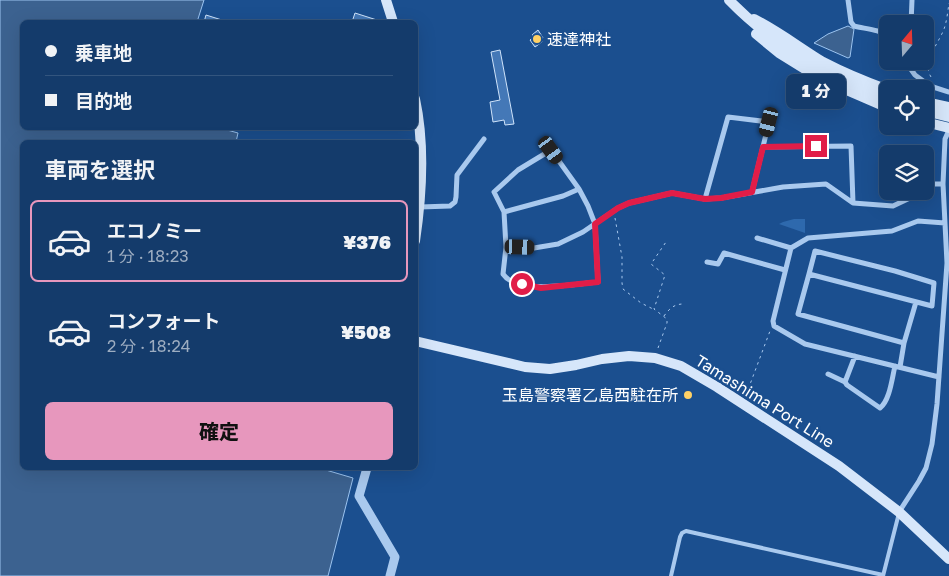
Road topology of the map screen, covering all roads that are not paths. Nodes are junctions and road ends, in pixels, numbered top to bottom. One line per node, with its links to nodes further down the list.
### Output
1 (386, 0): 7 (main road)
2 (729, 0): 5 (main road)
3 (848, 0): 8 (street)
4 (912, 0): 6 (street)
5 (740, 11): 10 (main road); 12 (main road); 13 (main road)
6 (911, 15)
7 (392, 20)
8 (879, 32)
9 (912, 70): 11 (street)
10 (879, 87)
11 (949, 92)
12 (879, 95)
13 (879, 104)
14 (934, 107): 17 (main road)
15 (418, 111): 29 (main road)
16 (934, 112): 17 (main road)
17 (947, 114)
18 (934, 125): 19 (main road)
19 (949, 129): 23 (street)
20 (484, 139): 29 (street)
21 (763, 147): 25 (street); 26 (street); 28 (street)
22 (934, 184): 23 (street)
23 (943, 184): 32 (street)
24 (579, 188): 30 (street); 30 (street); 33 (street)
25 (752, 192): 26 (street); 28 (street)
26 (705, 199): 33 (street)
27 (906, 200): 28 (street)
28 (853, 203)
29 (420, 208): 31 (main road)
30 (504, 212): 35 (street)
31 (418, 221)
32 (945, 223): 36 (street); 37 (street)
33 (595, 224): 35 (street); 35 (street)
34 (757, 238): 36 (street)
35 (506, 247)
36 (791, 248): 39 (street)
37 (947, 253): 47 (street)
38 (707, 262): 39 (street)
39 (785, 270): 44 (street)
40 (809, 274): 41 (street); 41 (street); 43 (street)
41 (916, 302): 43 (street)
42 (418, 342): 50 (main road, Tamashima Port Line)
43 (904, 342): 45 (street)
44 (855, 356): 45 (street); 48 (street)
45 (898, 366): 47 (street); 48 (street)
46 (828, 374): 48 (street)
47 (939, 376): 50 (street)
48 (845, 382)
49 (366, 470): 52 (street)
50 (899, 512): 51 (main road, Tamashima Port Line); 54 (lane)
51 (949, 559)
52 (390, 576)
53 (671, 576): 54 (lane)
54 (883, 576)

